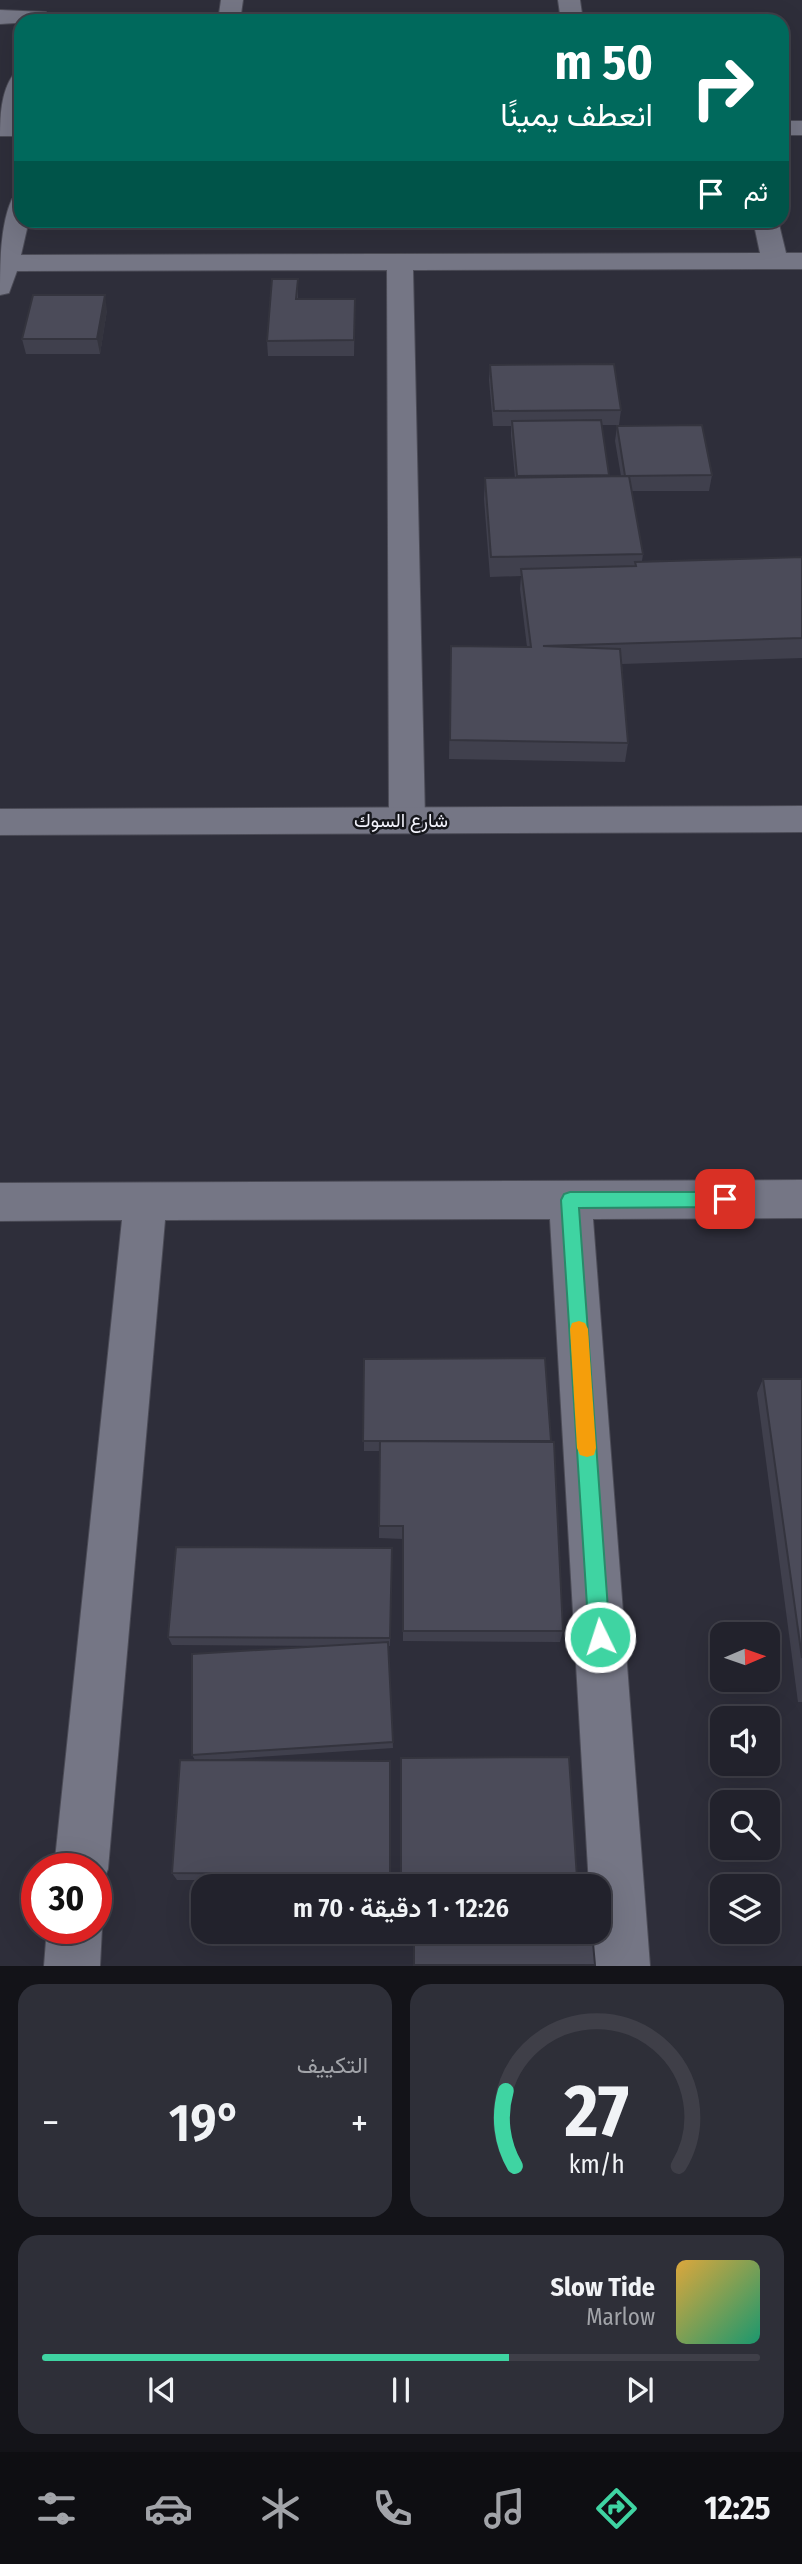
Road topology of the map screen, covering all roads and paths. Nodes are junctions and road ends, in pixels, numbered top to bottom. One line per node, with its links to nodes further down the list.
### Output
1 (14, 110): 2 (street)
2 (9, 131)
3 (14, 228): 8 (street)
4 (767, 228): 5 (street)
5 (775, 261): 6 (street); 7 (street)
6 (802, 261)
7 (400, 262): 8 (street); 10 (street)
8 (2, 271)
9 (802, 818): 10 (street, شارع السوك)
10 (407, 820): 11 (street, شارع السوك)
11 (0, 821)
12 (802, 1199): 13 (street)
13 (570, 1200): 15 (street); 19 (street)
14 (0, 1202): 15 (street)
15 (145, 1202): 16 (street)
16 (83, 1853)
17 (74, 1944): 18 (street)
18 (72, 1965)
19 (622, 1965)

